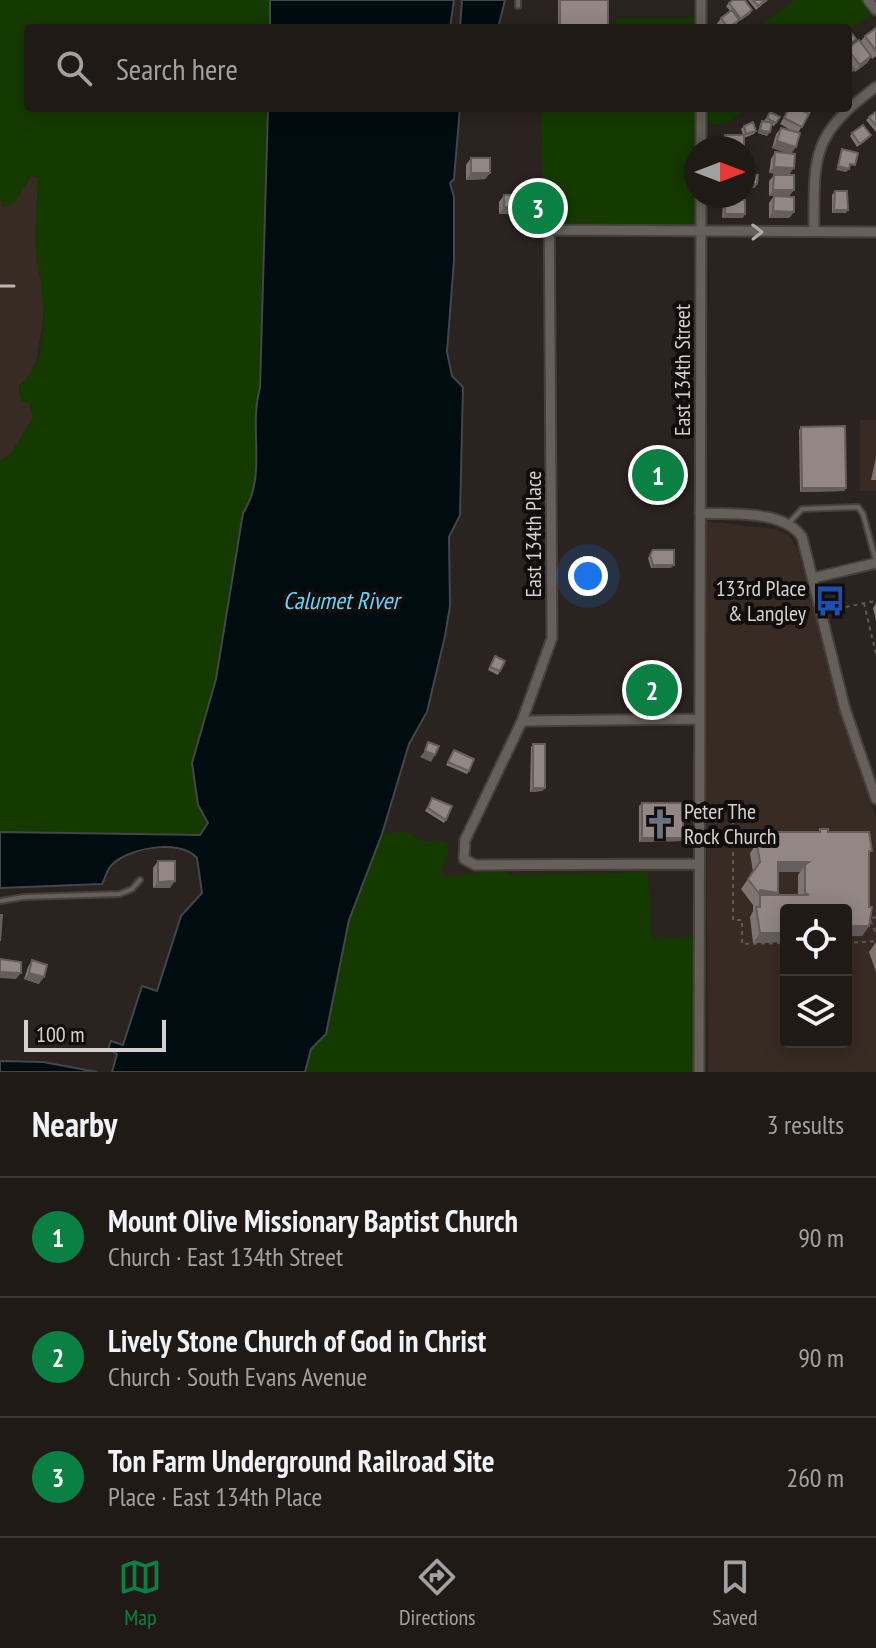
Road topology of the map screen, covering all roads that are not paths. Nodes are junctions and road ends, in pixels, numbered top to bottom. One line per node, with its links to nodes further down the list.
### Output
1 (701, 0): 4 (street)
2 (868, 0): 3 (street)
3 (876, 10)
4 (701, 24)
5 (876, 87): 6 (street)
6 (852, 107)
7 (701, 112): 9 (street)
8 (845, 112): 13 (street)
9 (701, 136)
10 (549, 191): 12 (street, East 134th Place)
11 (701, 208): 15 (street, East 134th Street)
12 (550, 230): 15 (street); 21 (street, East 134th Place)
13 (814, 231): 14 (street); 15 (street, one-way to 13)
14 (876, 232)
15 (701, 233): 16 (street, East 134th Street)
16 (700, 513): 17 (street); 20 (street, East 134th Street)
17 (788, 524): 18 (lane); 19 (street)
18 (876, 562): 19 (street)
19 (813, 578): 22 (street)
20 (699, 719): 21 (street); 23 (street, East 134th Street)
21 (522, 721): 23 (street, East 134th Place)
22 (876, 799)
23 (698, 864): 26 (street, East 134th Street)
24 (140, 880): 25 (lane)
25 (0, 901)
26 (699, 1072)

